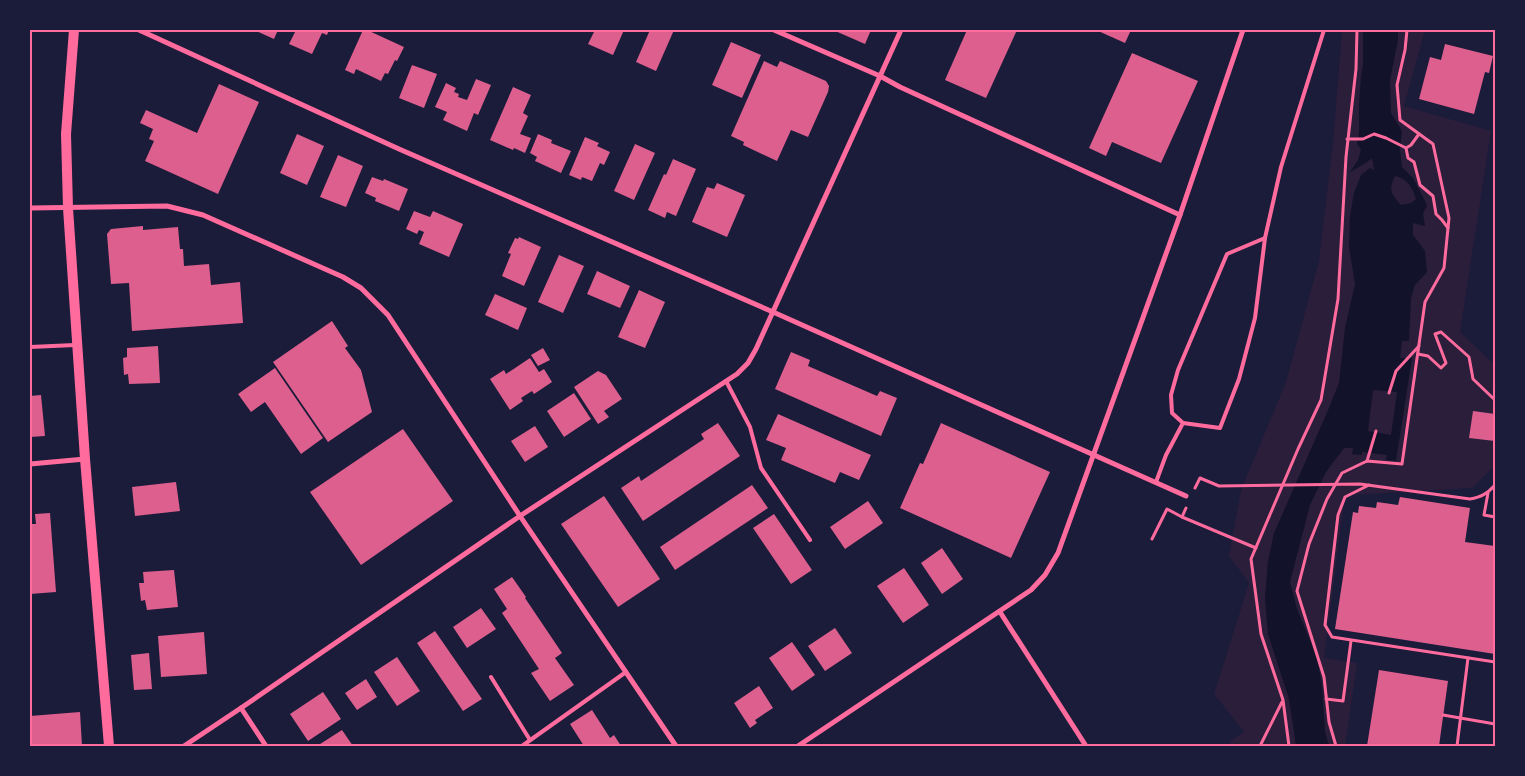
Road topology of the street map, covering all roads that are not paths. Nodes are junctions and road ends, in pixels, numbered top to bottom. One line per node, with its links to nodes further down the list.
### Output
1 (74, 30): 9 (main road)
2 (138, 30): 12 (street)
3 (774, 30): 7 (street)
4 (901, 30): 7 (street)
5 (1243, 30): 10 (street)
6 (1324, 30): 11 (lane)
7 (880, 76): 10 (street); 12 (street)
8 (30, 208): 9 (street)
9 (68, 208): 13 (main road); 22 (street)
10 (1180, 215): 17 (street)
11 (1265, 238): 16 (lane); 16 (lane)
12 (773, 312): 15 (street); 17 (street)
13 (77, 345): 14 (lane); 18 (main road)
14 (30, 347)
15 (726, 381): 22 (street); 23 (lane)
16 (1183, 423): 20 (lane)
17 (1094, 455): 20 (street); 24 (street)
18 (85, 459): 19 (street); 30 (main road)
19 (30, 464)
20 (1156, 482): 21 (street)
21 (1186, 496)
22 (520, 516): 25 (street); 27 (street)
23 (810, 540)
24 (1000, 612): 35 (street); 36 (street)
25 (626, 672): 28 (lane); 34 (street)
26 (491, 677): 28 (lane)
27 (241, 708): 29 (street); 32 (street)
28 (530, 740): 33 (lane)
29 (191, 744): 31 (street)
30 (109, 746)
31 (184, 746)
32 (266, 746)
33 (522, 746)
34 (676, 746)
35 (798, 746)
36 (1086, 746)

